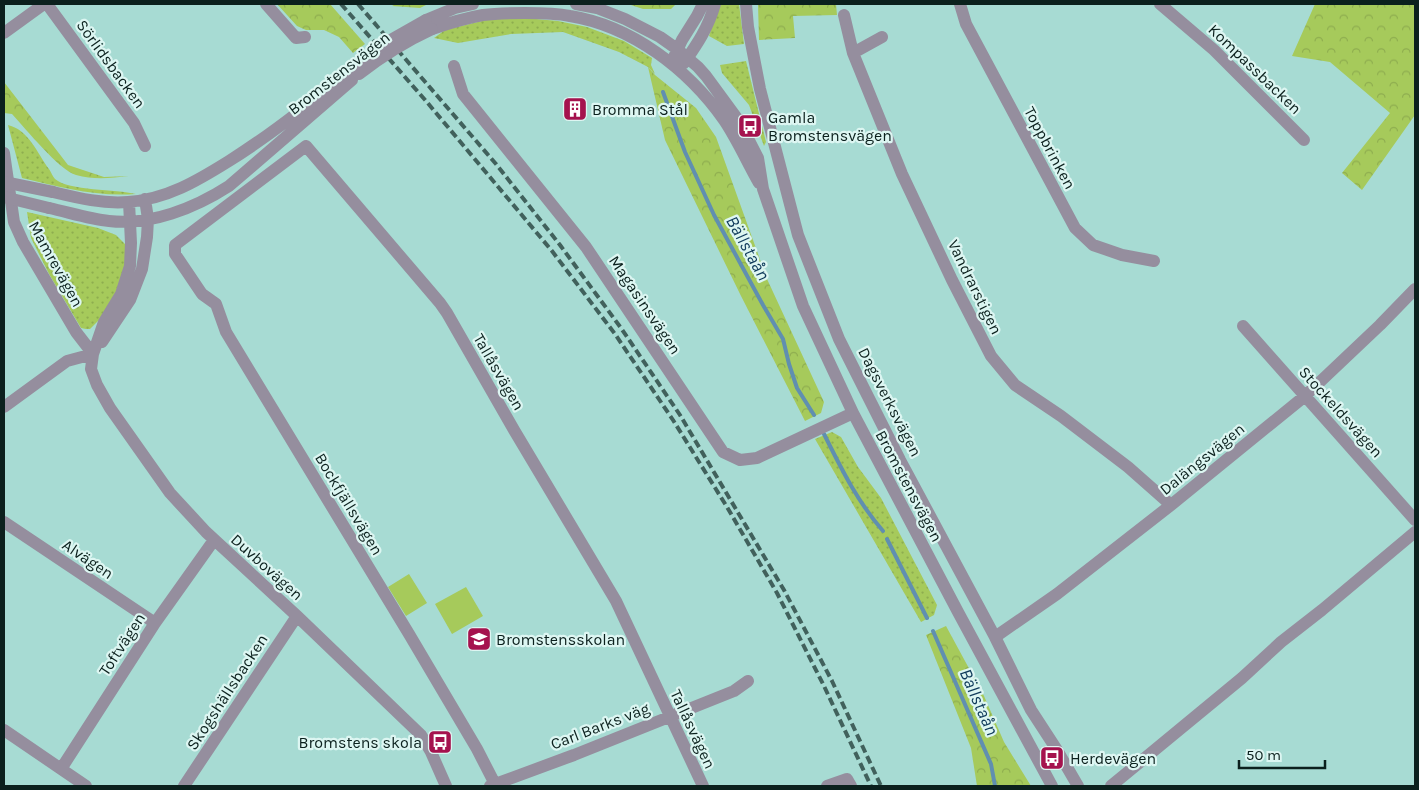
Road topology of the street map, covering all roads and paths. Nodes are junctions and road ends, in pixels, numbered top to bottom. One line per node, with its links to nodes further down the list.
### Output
1 (266, 4): 13 (street)
2 (473, 4): 11 (street, Bromstensvägen)
3 (576, 4): 15 (street, Bromstensvägen)
4 (703, 4): 15 (street)
5 (715, 4): 17 (street)
6 (746, 4): 46 (street, Dagsverksvägen)
7 (960, 4): 32 (street, Toppbrinken)
8 (1160, 4): 21 (street, Kompassbacken)
9 (38, 6): 12 (street); 22 (street, Sörlidsbacken)
10 (844, 15): 16 (street, Vandrarstigen)
11 (429, 24): 19 (street, Bromstensvägen); 20 (street, Bromstensvägen, bridge)
12 (4, 33)
13 (305, 37)
14 (882, 38): 16 (street)
15 (677, 49): 17 (street, Bromstensvägen); 19 (street)
16 (853, 53): 39 (street, Vandrarstigen)
17 (688, 58): 19 (street); 25 (street, Bromstensvägen)
18 (454, 66): 38 (street, Magasinsvägen)
19 (675, 67): 25 (street, Bromstensvägen)
20 (349, 78): 27 (street, Bromstensvägen); 29 (street, Bromstensvägen)
21 (1304, 140)
22 (145, 146)
23 (4, 153): 35 (street, Mamrevägen)
24 (4, 182): 28 (street, Bromstensvägen, bridge)
25 (763, 189): 38 (street, Bromstensvägen)
26 (4, 197): 30 (street, Bromstensvägen, bridge)
27 (145, 199): 28 (street, Bromstensvägen); 29 (street)
28 (129, 202): 30 (street, Duvbovägen)
29 (148, 219): 30 (street, Bromstensvägen); 35 (street)
30 (130, 221): 35 (street, Duvbovägen)
31 (175, 245): 48 (street, Tallåsvägen); 51 (street, Bockfjällsvägen)
32 (1154, 261)
33 (1415, 289): 36 (street, Dalängsvägen)
34 (1243, 326): 36 (street, Stockeldsvägen)
35 (89, 350): 37 (street); 43 (street, Duvbovägen)
36 (1306, 396): 39 (street, Dalängsvägen); 40 (street, Stockeldsvägen)
37 (4, 407)
38 (853, 413): 58 (street, Bromstensvägen)
39 (1171, 505): 46 (street, Dalängsvägen)
40 (1415, 520)
41 (4, 522): 45 (street, Alvägen)
42 (1415, 532): 60 (street)
43 (214, 540): 44 (street, Duvbovägen); 45 (street, Toftvägen)
44 (297, 616): 53 (street, Skogshällsbacken); 54 (street, Duvbovägen)
45 (155, 623): 50 (street, Toftvägen)
46 (995, 637): 59 (street, Dagsverksvägen)
47 (748, 681): 48 (street, Carl Barks väg)
48 (669, 716): 51 (street, Carl Barks väg); 55 (street, Tallåsvägen)
49 (4, 730): 50 (street)
50 (61, 769): 52 (street)
51 (492, 785)
52 (86, 786)
53 (184, 786)
54 (446, 786)
55 (703, 786)
56 (827, 786): 57 (street)
57 (851, 786)
58 (1052, 786)
59 (1078, 786)
60 (1111, 786)

